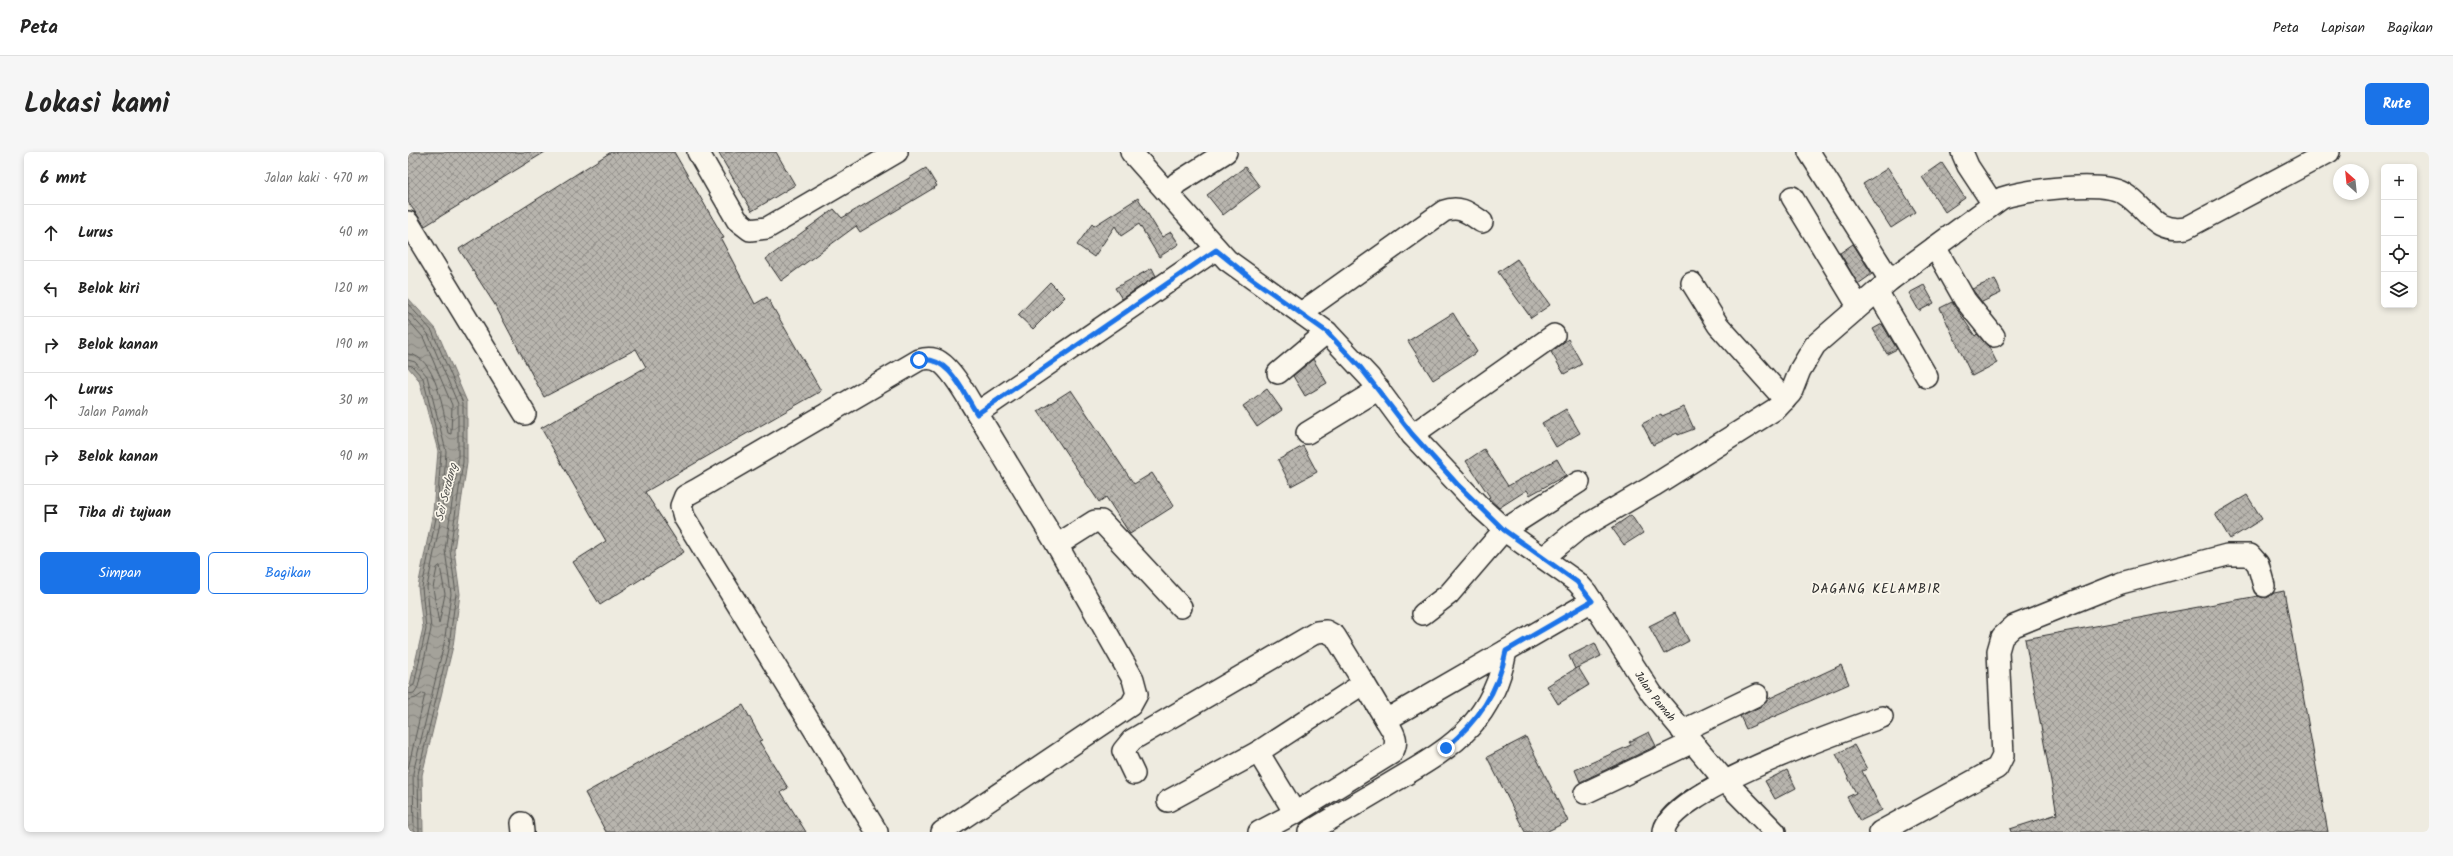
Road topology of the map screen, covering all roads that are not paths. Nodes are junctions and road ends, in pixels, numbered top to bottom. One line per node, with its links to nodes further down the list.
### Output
1 (698, 152): 2 (street)
2 (897, 152)
3 (1131, 152): 8 (street, Jalan Pamah)
4 (1226, 152): 8 (street)
5 (1809, 152): 16 (street)
6 (1962, 152): 10 (street)
7 (2329, 152): 10 (street)
8 (1168, 193): 14 (street, Jalan Pamah)
9 (1792, 197): 17 (street)
10 (1993, 204): 13 (street)
11 (408, 222): 26 (street)
12 (1482, 222): 18 (street)
13 (1935, 247): 16 (street); 21 (street)
14 (1216, 250): 18 (street, Jalan Pamah); 27 (street)
15 (1692, 283): 25 (street)
16 (1884, 285): 17 (street); 23 (street)
17 (1858, 306): 25 (street)
18 (1301, 313): 19 (street, Jalan Pamah)
19 (1327, 332): 22 (street); 24 (street, Jalan Pamah)
20 (1554, 335): 29 (street)
21 (1994, 336)
22 (1278, 373)
23 (1928, 377)
24 (1379, 389): 28 (street); 29 (street, Jalan Pamah)
25 (1785, 400): 33 (street)
26 (525, 414)
27 (977, 414): 32 (street); 50 (street)
28 (1307, 433)
29 (1412, 434): 31 (street, Jalan Pamah)
30 (1578, 482): 31 (street)
31 (1504, 530): 33 (street, Jalan Pamah); 37 (street)
32 (1057, 545): 36 (street); 51 (street)
33 (1543, 558): 35 (street, Jalan Pamah)
34 (2264, 586): 56 (street)
35 (1592, 601): 38 (street); 43 (street, Jalan Pamah)
36 (1181, 607)
37 (1423, 614)
38 (1506, 651): 42 (street); 53 (street)
39 (1364, 683): 42 (street); 44 (street); 45 (street)
40 (1757, 695): 43 (street)
41 (1882, 717): 46 (street)
42 (1386, 720): 49 (street)
43 (1686, 737): 46 (street, Jalan Pamah); 47 (street)
44 (1258, 752): 48 (street); 49 (street)
45 (1134, 774)
46 (1722, 777): 54 (street); 55 (street, Jalan Pamah)
47 (1585, 794)
48 (1168, 801)
49 (1295, 813): 52 (street)
50 (877, 832)
51 (942, 832)
52 (1259, 832)
53 (1309, 832)
54 (1664, 832)
55 (1775, 832)
56 (1880, 832)

